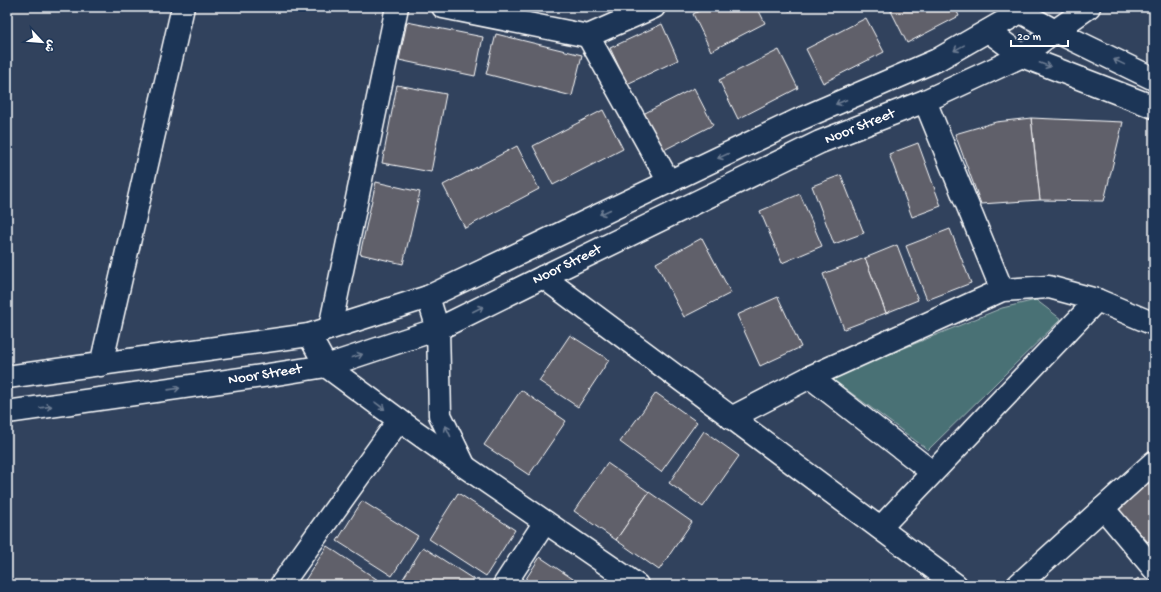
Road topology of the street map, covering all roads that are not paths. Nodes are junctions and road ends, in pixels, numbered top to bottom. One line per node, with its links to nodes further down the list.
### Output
1 (183, 7): 23 (street)
2 (397, 7): 20 (street)
3 (443, 7): 9 (street)
4 (654, 7): 9 (street)
5 (1089, 7): 7 (street, Noor Street)
6 (1025, 10): 7 (street); 8 (street, Noor Street)
7 (1055, 31): 10 (street, Noor Street); 11 (street, one-way to 7)
8 (988, 32): 10 (street); 14 (street, Noor Street, one-way to 14)
9 (588, 36): 14 (street)
10 (1022, 56): 12 (street, Noor Street); 13 (street, one-way to 13)
11 (1154, 79)
12 (925, 101): 15 (street, Noor Street); 16 (street)
13 (1154, 107)
14 (669, 182): 17 (street, Noor Street, one-way to 17)
15 (543, 277): 21 (street, Noor Street, one-way to 15); 28 (street)
16 (1002, 290): 18 (street); 26 (street)
17 (428, 297): 20 (street, Noor Street); 21 (street)
18 (1097, 300): 19 (street); 32 (street)
19 (1154, 324)
20 (330, 328): 22 (street, Noor Street)
21 (438, 329): 24 (street, Noor Street, one-way to 21); 31 (street, one-way to 21)
22 (309, 335): 23 (street, Noor Street); 24 (street)
23 (101, 364): 25 (street, Noor Street)
24 (326, 366): 27 (street, Noor Street, one-way to 24); 29 (street, one-way to 29)
25 (7, 377)
26 (810, 377): 28 (street); 32 (street)
27 (7, 412)
28 (731, 418): 35 (street)
29 (399, 420): 31 (street); 37 (street)
30 (1154, 462): 33 (street)
31 (464, 466): 34 (street)
32 (932, 472): 35 (street)
33 (1103, 508): 36 (street); 41 (street)
34 (545, 522): 38 (street); 39 (street)
35 (880, 528): 40 (street)
36 (1154, 569)
37 (281, 585)
38 (504, 585)
39 (637, 585)
40 (956, 585)
41 (1018, 585)

